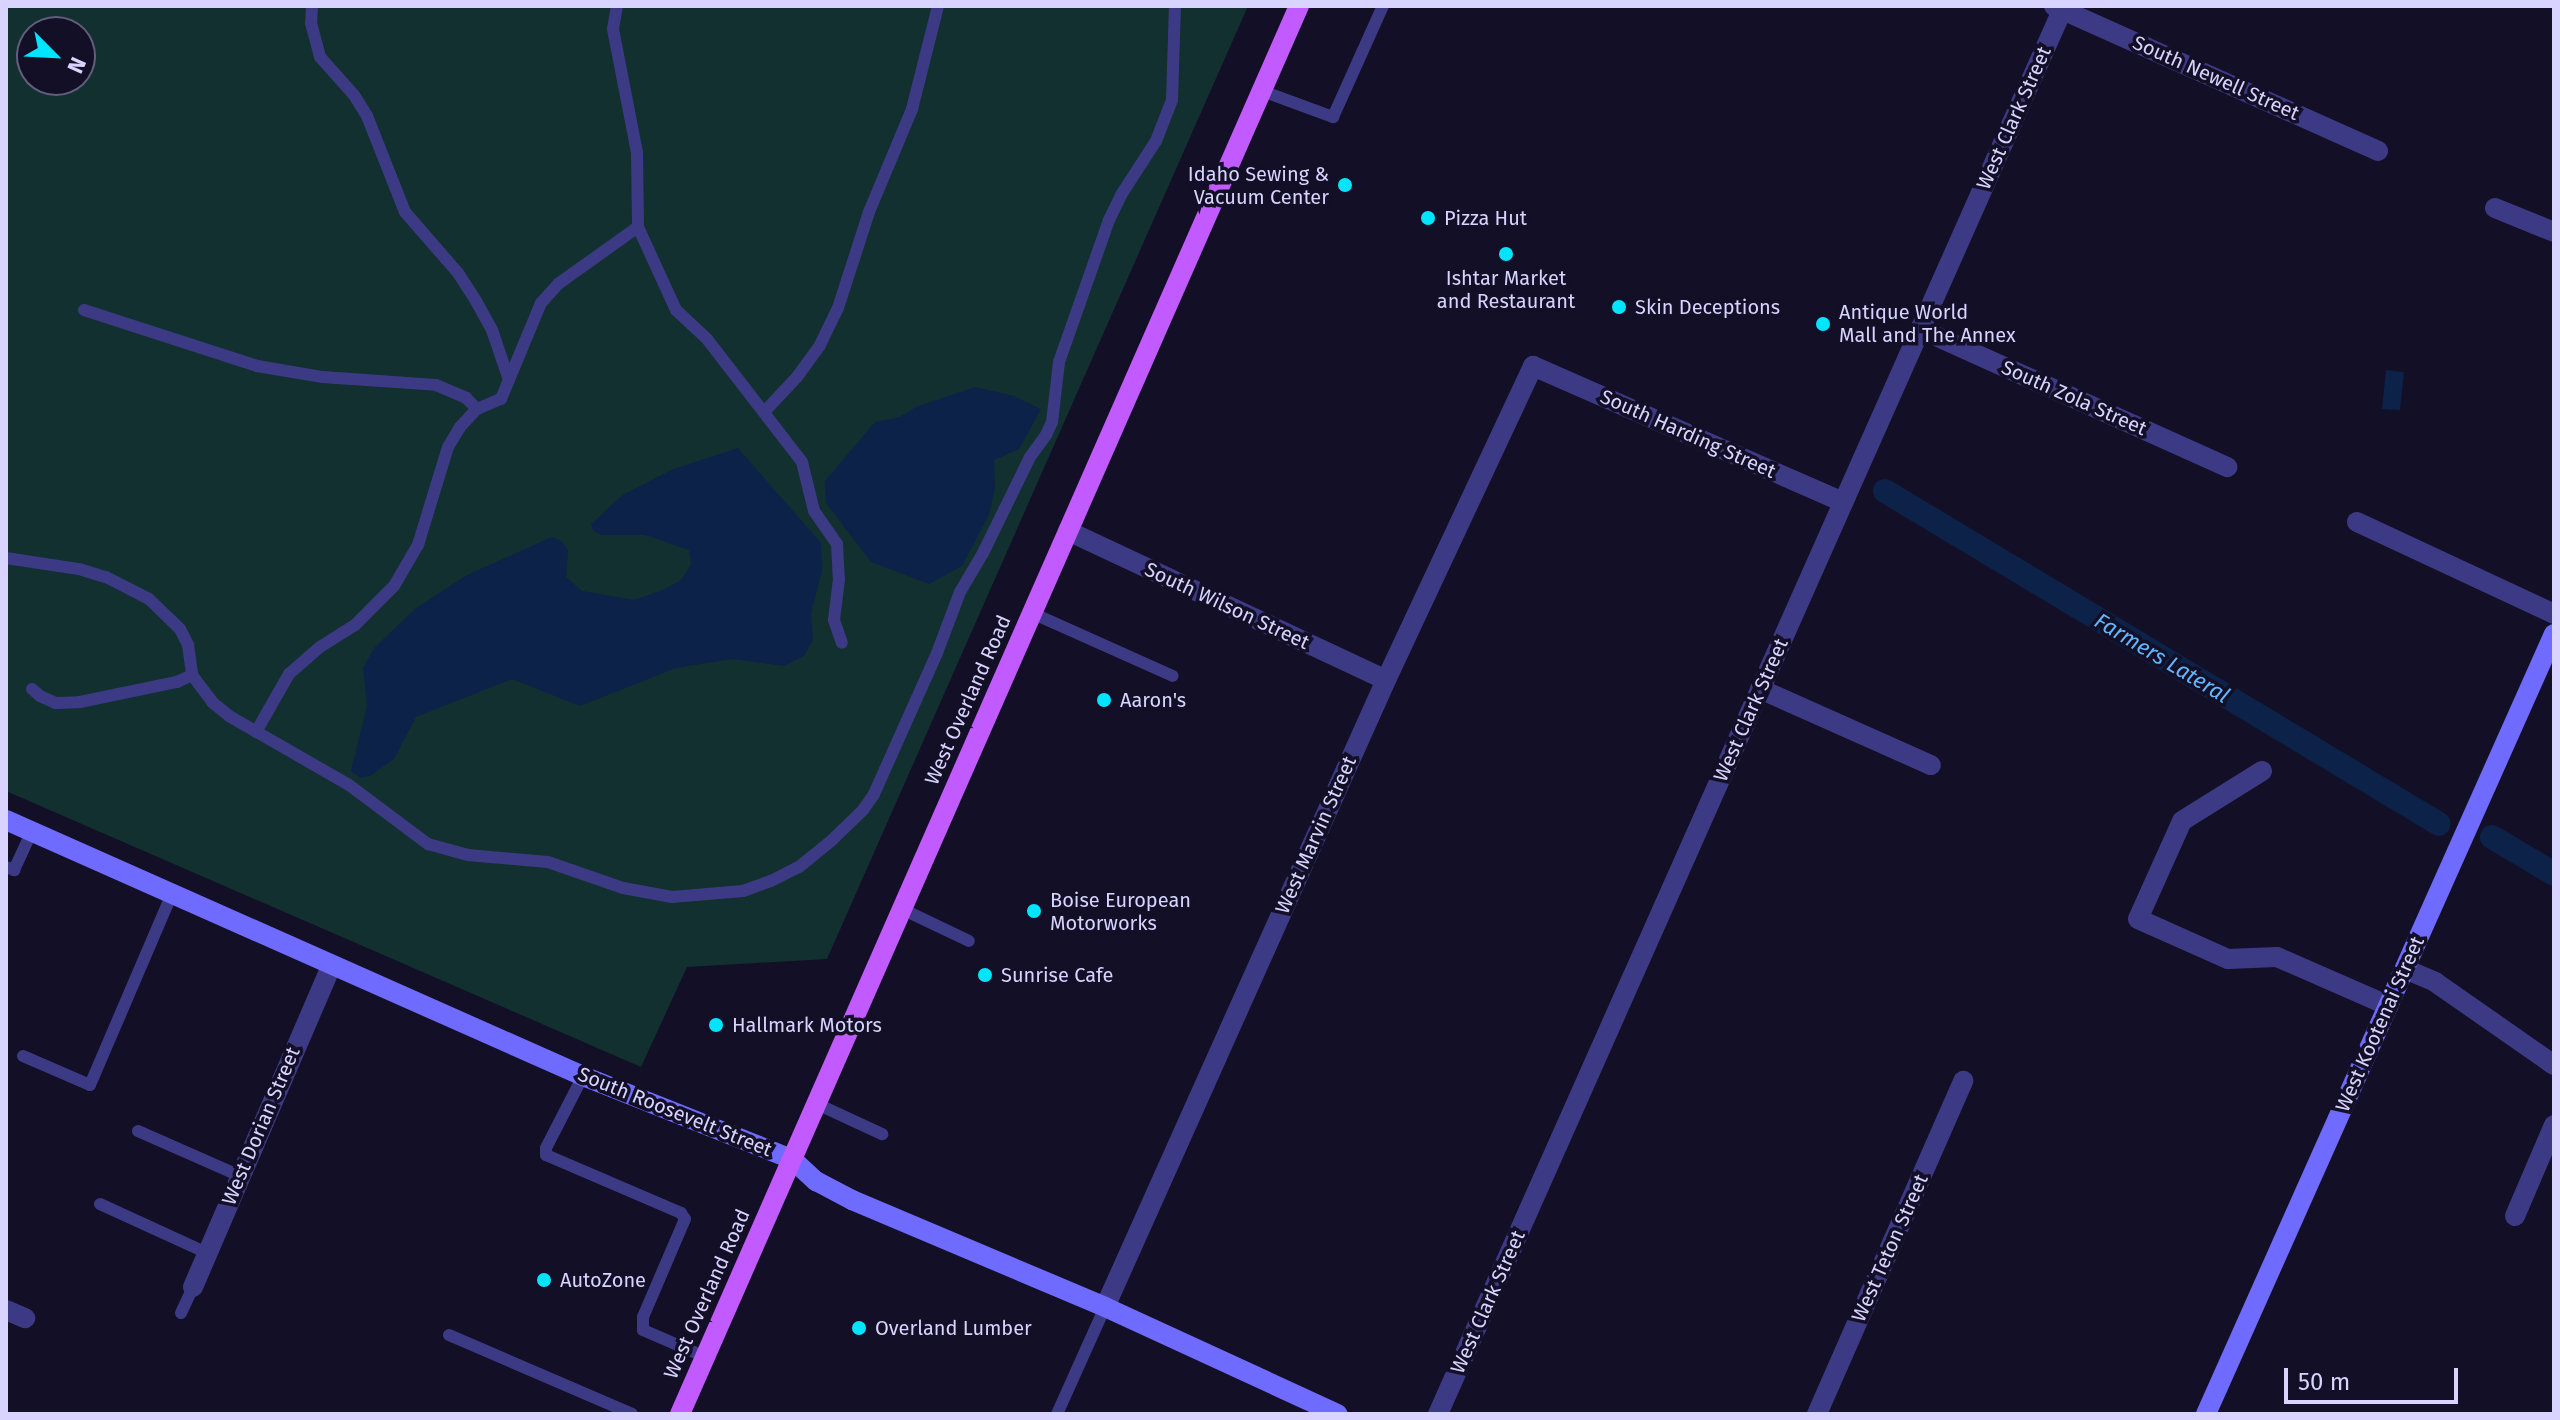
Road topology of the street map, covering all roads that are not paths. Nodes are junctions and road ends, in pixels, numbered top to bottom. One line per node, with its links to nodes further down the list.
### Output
1 (312, 6): 17 (lane)
2 (617, 6): 12 (lane)
3 (938, 6): 19 (lane)
4 (1175, 6): 34 (lane)
5 (1299, 6): 9 (main road, West Overland Road)
6 (1367, 6): 8 (lane)
7 (2060, 7): 10 (street, South Newell Street); 15 (street, West Clark Street)
8 (1382, 9): 9 (lane)
9 (1262, 91): 23 (main road, West Overland Road)
10 (2378, 151)
11 (2495, 208): 13 (street)
12 (638, 227): 17 (lane); 19 (lane)
13 (2554, 232)
14 (84, 310): 18 (lane)
15 (1920, 329): 20 (street, South Zola Street); 21 (street, West Clark Street)
16 (1533, 366): 21 (street, South Harding Street); 31 (street, West Marvin Street)
17 (509, 380): 18 (lane)
18 (477, 409): 34 (lane)
19 (766, 410): 28 (lane)
20 (2227, 467)
21 (1843, 502): 33 (street, West Clark Street)
22 (2357, 522): 26 (street)
23 (1068, 531): 25 (main road, West Overland Road); 31 (street, South Wilson Street)
24 (6, 558): 29 (lane)
25 (1032, 613): 30 (lane); 41 (main road, West Overland Road)
26 (2554, 614)
27 (2554, 634): 44 (street, West Kootenai Street)
28 (842, 643)
29 (192, 675): 32 (lane); 34 (lane)
30 (1173, 676)
31 (1386, 680): 60 (street, West Marvin Street)
32 (32, 689)
33 (1760, 689): 35 (street); 68 (street, West Clark Street)
34 (256, 732)
35 (1931, 765)
36 (2262, 771): 45 (street)
37 (6, 820): 38 (street, South Roosevelt Street)
38 (32, 831): 39 (lane); 40 (street, South Roosevelt Street)
39 (6, 867)
40 (172, 894): 43 (street, South Roosevelt Street); 46 (lane)
41 (902, 909): 42 (lane); 50 (main road, West Overland Road)
42 (969, 941)
43 (331, 966): 48 (street, South Roosevelt Street); 55 (street, West Dorian Street)
44 (2405, 969): 45 (street, West Kootenai Street); 47 (street)
45 (2389, 1006): 70 (street, West Kootenai Street)
46 (23, 1056)
47 (2554, 1065)
48 (583, 1076): 54 (street, South Roosevelt Street); 63 (lane)
49 (1963, 1081): 69 (street, West Teton Street)
50 (817, 1104): 53 (lane); 54 (main road, West Overland Road)
51 (2554, 1125): 57 (street)
52 (138, 1131): 55 (lane)
53 (882, 1134)
54 (792, 1159): 60 (street, South Roosevelt Street); 63 (main road, West Overland Road)
55 (240, 1176): 58 (street, West Dorian Street)
56 (100, 1204): 58 (lane)
57 (2515, 1216)
58 (207, 1253): 59 (street, West Dorian Street)
59 (193, 1287): 61 (lane)
60 (1105, 1307): 66 (lane); 67 (street, South Roosevelt Street)
61 (181, 1313)
62 (449, 1335): 64 (lane)
63 (705, 1357): 65 (main road, West Overland Road)
64 (632, 1414)
65 (680, 1414)
66 (1057, 1414)
67 (1338, 1414)
68 (1438, 1414)
69 (1817, 1414)
70 (2206, 1414)

